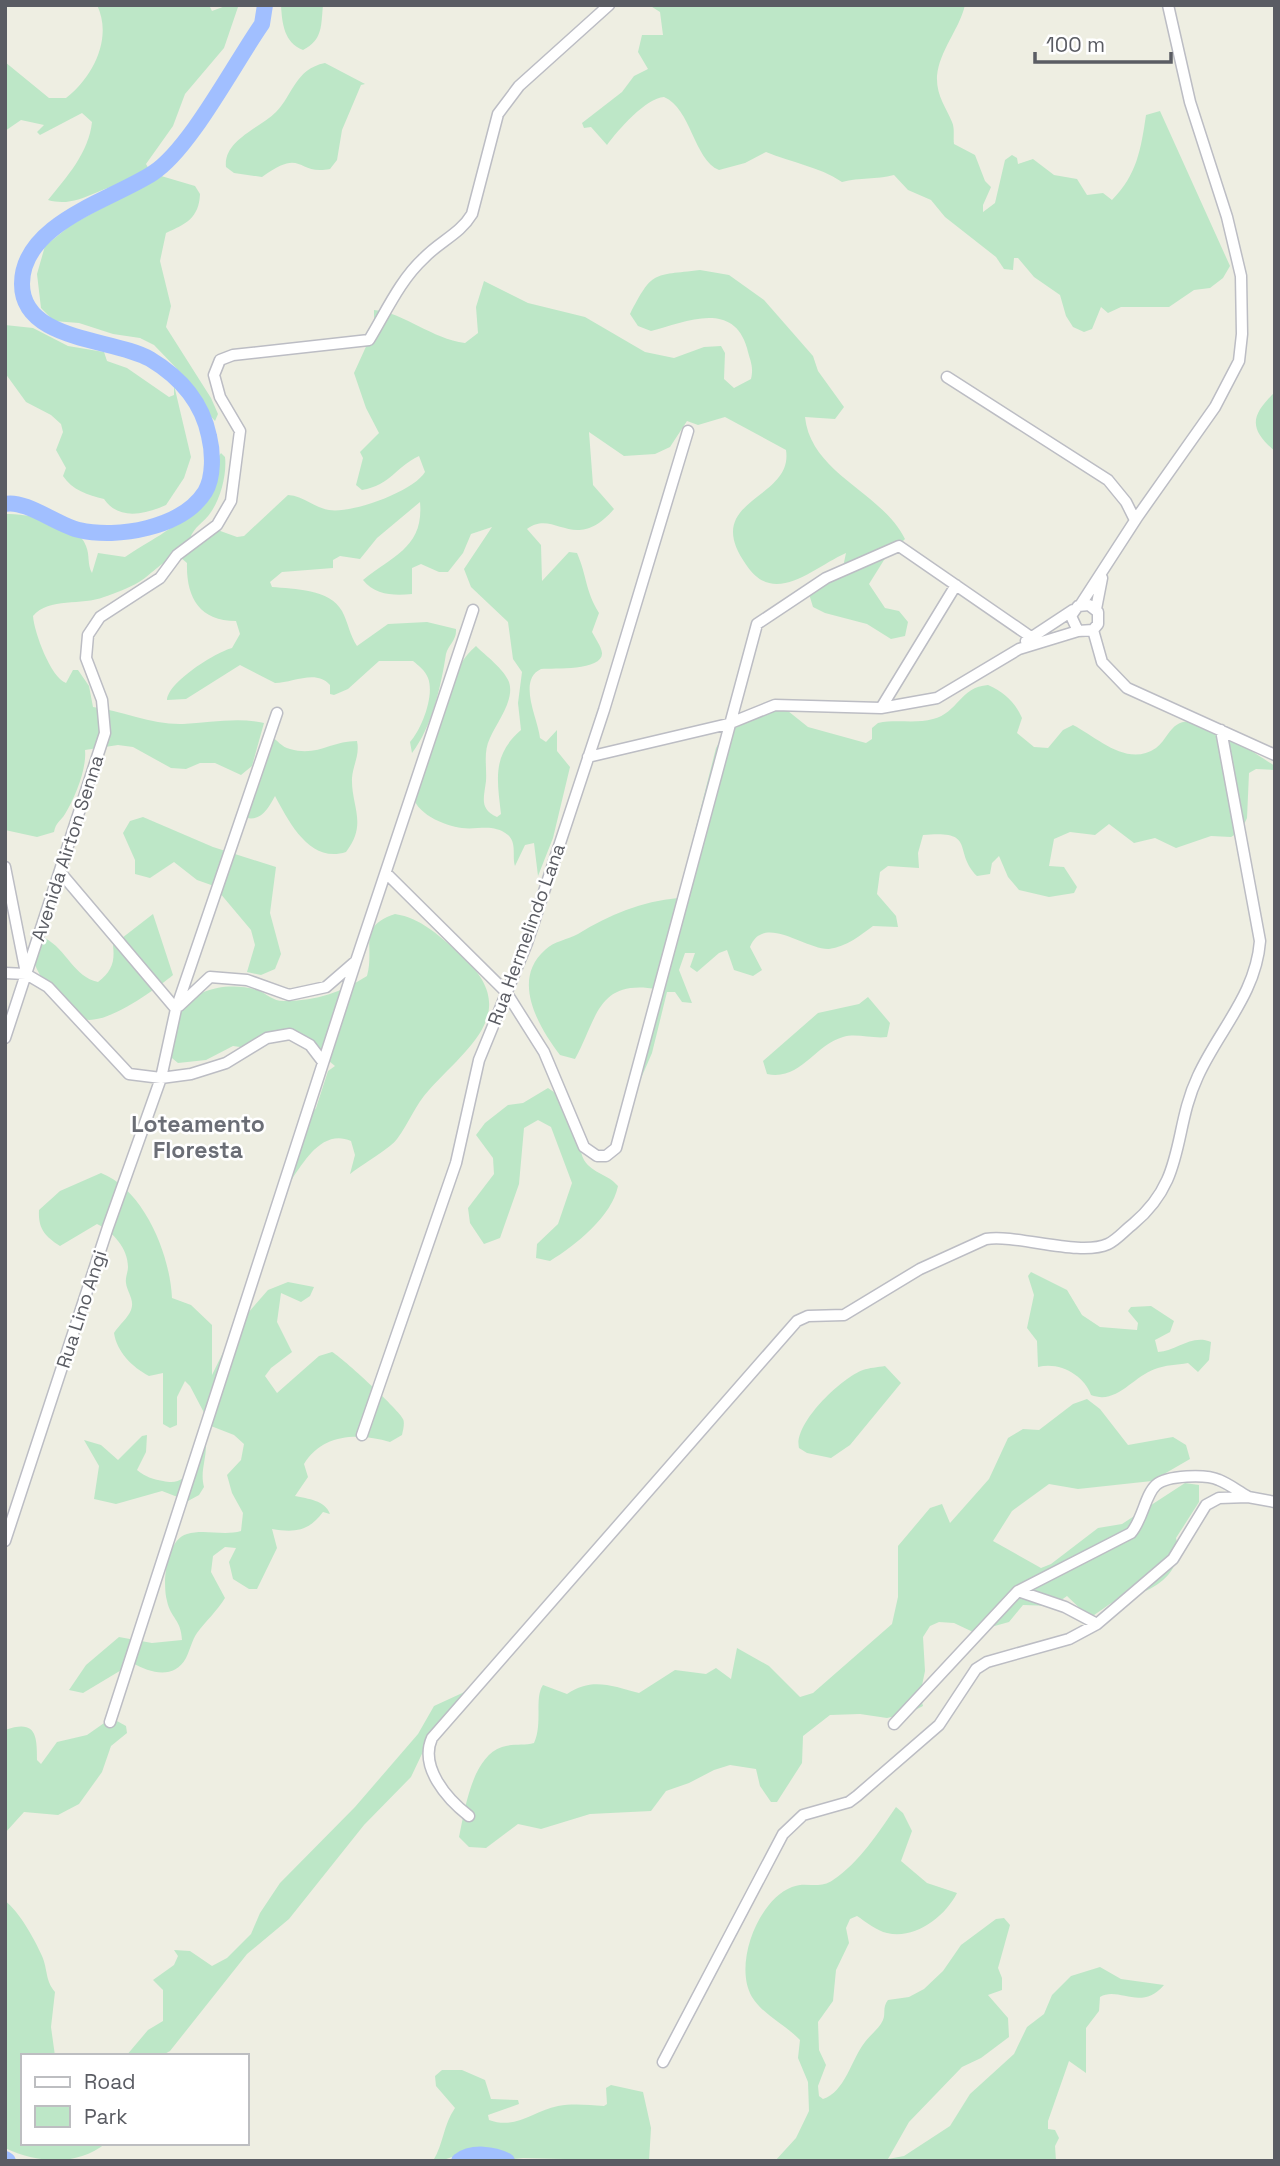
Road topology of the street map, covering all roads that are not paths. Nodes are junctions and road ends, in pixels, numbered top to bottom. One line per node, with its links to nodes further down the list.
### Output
1 (609, 5): 23 (street, Avenida Airton Senna)
2 (1168, 5): 5 (street)
3 (947, 377): 5 (street)
4 (688, 431): 21 (street, Rua Hermelindo Lana)
5 (1135, 520): 6 (street)
6 (1103, 570): 8 (street); 9 (street)
7 (956, 585): 13 (street); 16 (street); 18 (street)
8 (1077, 607): 9 (street); 12 (street); 13 (street)
9 (1096, 609): 11 (street)
10 (473, 610): 24 (street)
11 (1093, 630): 12 (street); 15 (street)
12 (1079, 631): 14 (street); 15 (street)
13 (1031, 636): 14 (street)
14 (1019, 649): 16 (street)
15 (1098, 653): 19 (street)
16 (881, 708): 18 (street)
17 (277, 713): 29 (street, Rua Lino Angi)
18 (728, 724): 21 (street); 28 (street)
19 (1221, 730): 20 (street); 43 (street)
20 (1275, 755)
21 (588, 757): 28 (street, Rua Hermelindo Lana)
22 (5, 867): 27 (street)
23 (60, 872): 27 (street, Avenida Airton Senna); 29 (street)
24 (386, 873): 25 (street); 28 (street)
25 (356, 961): 29 (street); 31 (street)
26 (5, 973): 27 (street)
27 (26, 974): 30 (street, Avenida Airton Senna); 32 (street)
28 (506, 992): 33 (street, Rua Hermelindo Lana)
29 (176, 1009): 32 (street, Rua Lino Angi)
30 (5, 1038)
31 (323, 1062): 32 (street); 41 (street)
32 (161, 1078): 37 (street, Rua Lino Angi)
33 (362, 1435)
34 (1248, 1497): 35 (street); 39 (street); 40 (street)
35 (1275, 1502)
36 (5, 1503): 37 (street)
37 (15, 1513): 38 (street, Rua Lino Angi)
38 (5, 1541)
39 (1018, 1591): 40 (street); 42 (street)
40 (1097, 1624): 44 (street)
41 (110, 1722)
42 (894, 1724)
43 (469, 1816)
44 (663, 2062)

